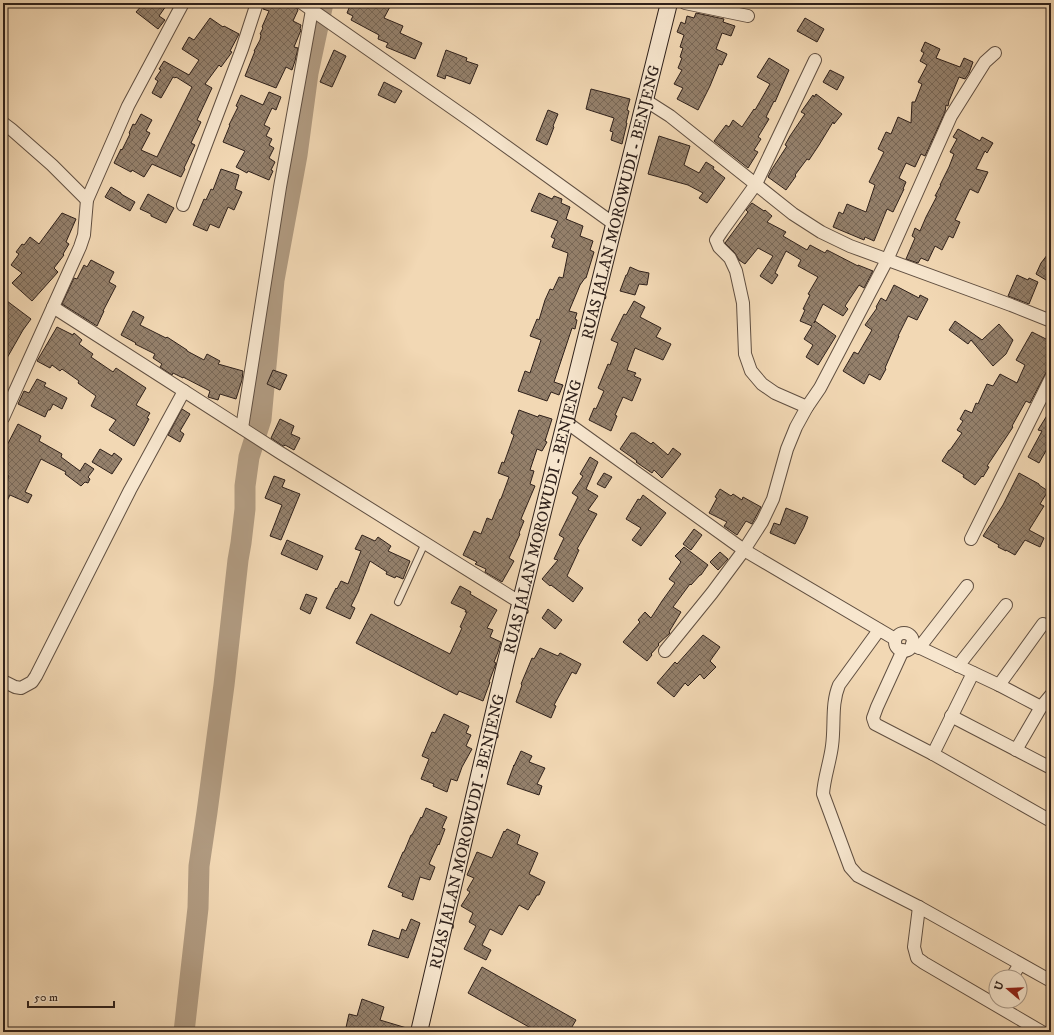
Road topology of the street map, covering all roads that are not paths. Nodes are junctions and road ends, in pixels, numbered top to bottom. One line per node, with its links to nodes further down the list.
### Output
1 (183, 3): 13 (street)
2 (257, 3): 14 (street)
3 (302, 3): 6 (street)
4 (669, 3): 10 (main road, RUAS JALAN MOROWUDI - BENJENG)
5 (685, 3): 7 (street)
6 (312, 10): 15 (street); 24 (street)
7 (748, 16)
8 (995, 53): 16 (street)
9 (815, 60): 12 (street)
10 (645, 100): 12 (street); 15 (main road, RUAS JALAN MOROWUDI - BENJENG)
11 (3, 123): 13 (street)
12 (756, 184): 16 (street); 21 (street)
13 (87, 200): 17 (street)
14 (183, 205)
15 (614, 224): 23 (main road, RUAS JALAN MOROWUDI - BENJENG)
16 (887, 260): 18 (street); 21 (street)
17 (54, 307): 20 (street); 22 (street)
18 (1051, 321)
19 (1051, 378): 25 (street)
20 (184, 391): 24 (street); 38 (street)
21 (807, 407): 27 (street)
22 (3, 417)
23 (566, 422): 27 (street); 30 (main road, RUAS JALAN MOROWUDI - BENJENG)
24 (242, 428): 26 (street)
25 (971, 539)
26 (425, 543): 29 (lane); 30 (street)
27 (744, 550): 33 (street); 35 (street)
28 (967, 586): 34 (street)
29 (398, 602)
30 (521, 603): 53 (main road, RUAS JALAN MOROWUDI - BENJENG)
31 (1006, 605): 36 (street)
32 (1043, 624): 39 (street)
33 (879, 630): 34 (street); 47 (street)
34 (911, 647): 36 (street); 44 (street)
35 (665, 651)
36 (958, 666): 37 (street)
37 (973, 673): 39 (street); 42 (street)
38 (3, 681)
39 (999, 685): 41 (street)
40 (1051, 695): 41 (street)
41 (1041, 708): 43 (street)
42 (951, 716): 43 (street); 44 (street)
43 (1016, 750): 45 (street)
44 (933, 754): 46 (street)
45 (1051, 767)
46 (1051, 821)
47 (919, 907): 48 (street); 51 (street)
48 (1020, 964): 49 (street); 50 (street)
49 (1017, 969)
50 (1051, 981)
51 (988, 998)
52 (1006, 1009): 54 (street)
53 (419, 1032)
54 (1042, 1032)

